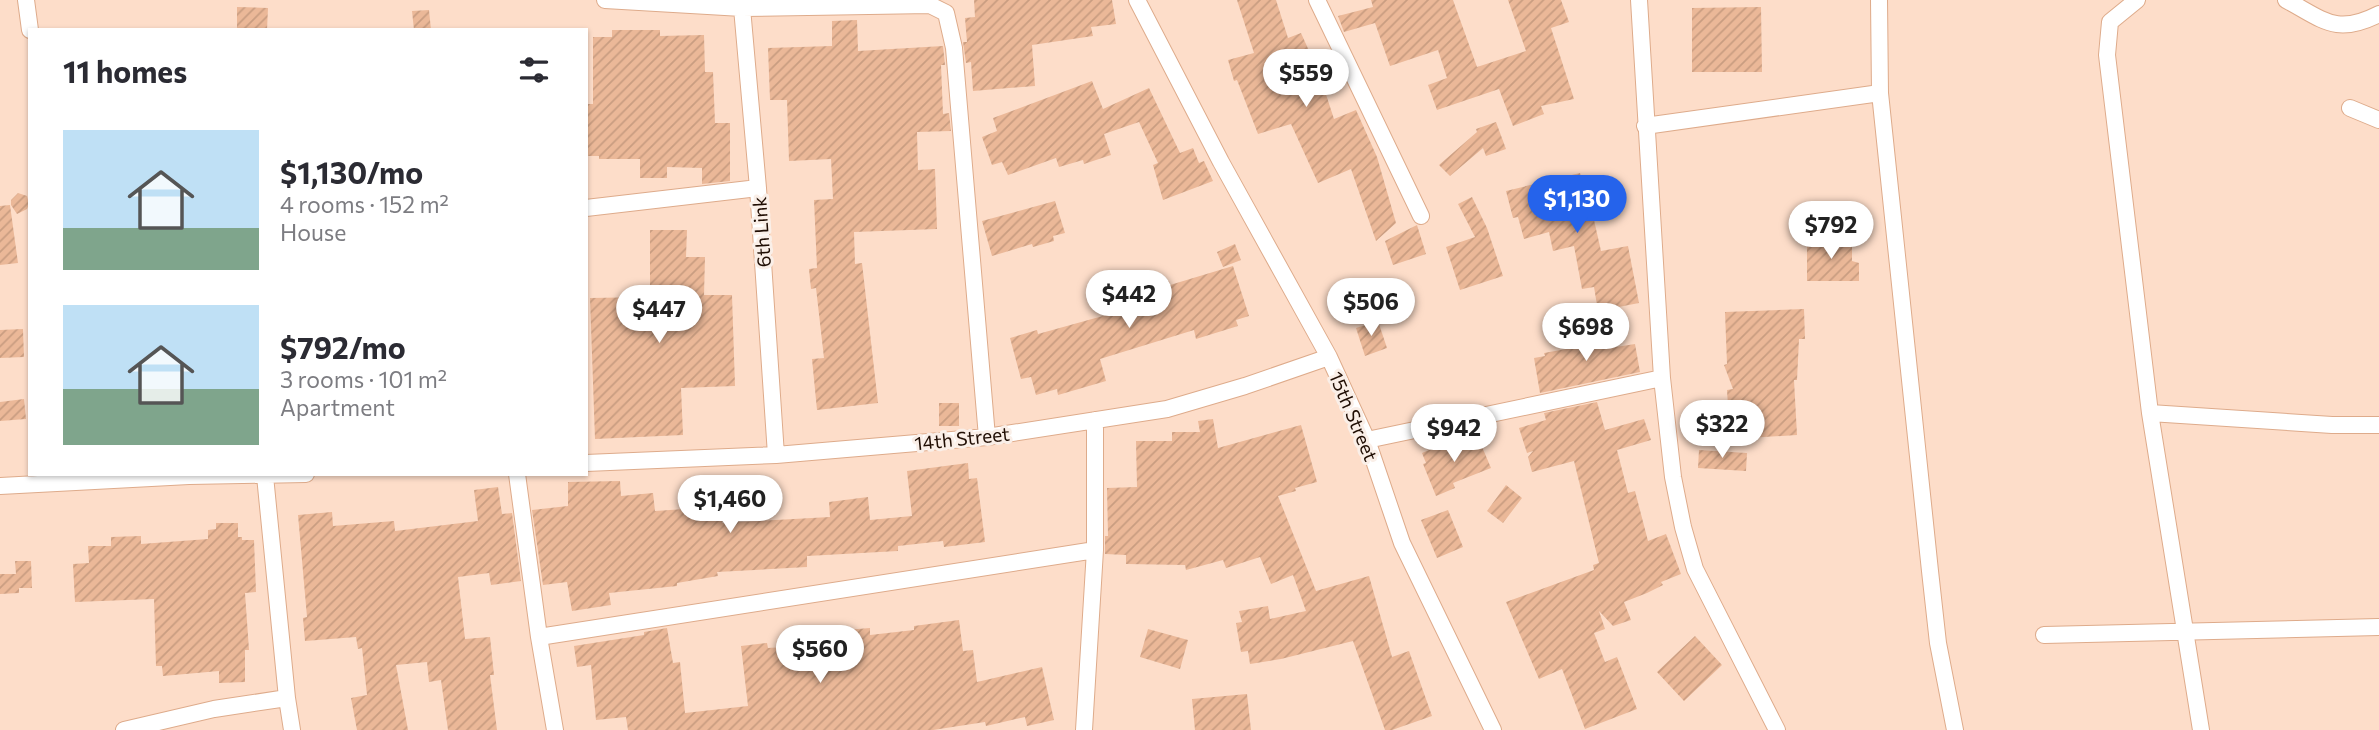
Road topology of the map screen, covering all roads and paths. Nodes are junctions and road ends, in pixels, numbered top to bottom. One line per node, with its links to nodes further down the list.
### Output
1 (26, 0): 11 (street)
2 (605, 0): 9 (street)
3 (1137, 0): 19 (street, 15th Street)
4 (1317, 0): 18 (street)
5 (1639, 0): 15 (street)
6 (1879, 0): 12 (street)
7 (2137, 0): 21 (street)
8 (2286, 0): 10 (street)
9 (742, 8): 16 (street, 6th Link); 24 (street)
10 (2379, 14)
11 (30, 28)
12 (1880, 93): 15 (street); 44 (street)
13 (2350, 108): 14 (street)
14 (2379, 120)
15 (1645, 125): 20 (street)
16 (758, 188): 17 (street); 26 (street, 6th Link)
17 (588, 208)
18 (1421, 216)
19 (1329, 357): 22 (street, 14th Street); 25 (street, 15th Street)
20 (1662, 378): 25 (street); 43 (street)
21 (2150, 413): 23 (street); 34 (street)
22 (1095, 420): 24 (street, 14th Street); 32 (street)
23 (2379, 425)
24 (987, 437): 26 (street, 14th Street)
25 (1367, 440): 42 (street, 15th Street)
26 (776, 455): 27 (street, 14th Street)
27 (588, 463)
28 (265, 476): 30 (street); 37 (street)
29 (517, 476): 36 (street)
30 (95, 477): 31 (street)
31 (0, 486)
32 (1095, 550): 36 (street); 41 (street)
33 (2379, 627): 34 (street)
34 (2185, 632): 35 (street); 45 (street)
35 (2044, 635)
36 (539, 637): 40 (street)
37 (287, 698): 38 (street); 39 (street)
38 (124, 730)
39 (292, 730)
40 (555, 730)
41 (1084, 730)
42 (1493, 730)
43 (1777, 730)
44 (1955, 730)
45 (2201, 730)

